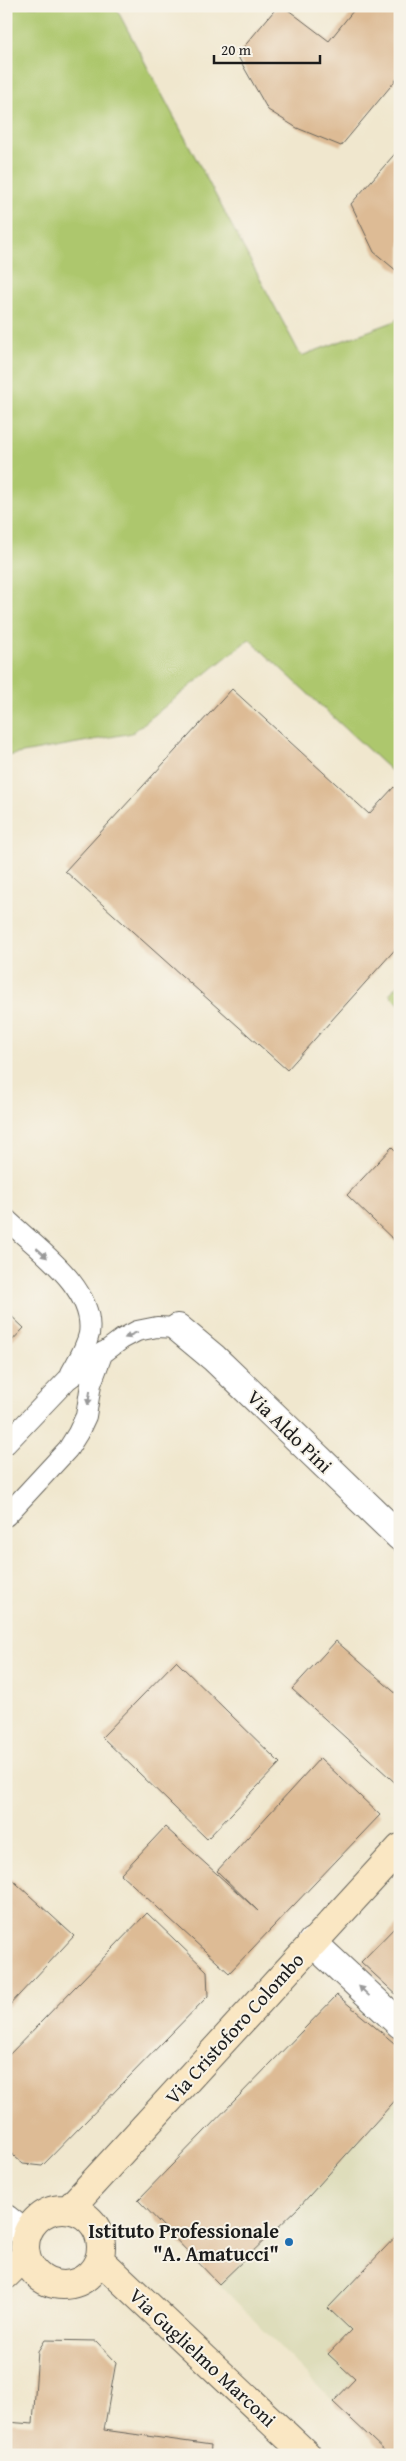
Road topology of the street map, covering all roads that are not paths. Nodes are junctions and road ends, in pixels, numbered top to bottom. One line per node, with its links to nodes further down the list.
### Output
1 (6, 1220): 4 (lane, one-way to 4)
2 (178, 1328): 3 (lane, one-way to 3); 7 (street, Via Aldo Pini)
3 (104, 1352): 4 (lane); 6 (lane, one-way to 6)
4 (67, 1380): 5 (lane)
5 (6, 1444)
6 (6, 1516)
7 (400, 1537)
8 (400, 1848): 9 (street, Via Cristoforo Colombo)
9 (312, 1942): 10 (street, one-way to 9); 11 (street, Via Cristoforo Colombo)
10 (400, 2024)
11 (70, 2209): 12 (street); 13 (street)
12 (19, 2236): 13 (street); 14 (street)
13 (99, 2259): 15 (street, Via Guglielmo Marconi)
14 (6, 2275)
15 (307, 2455)

